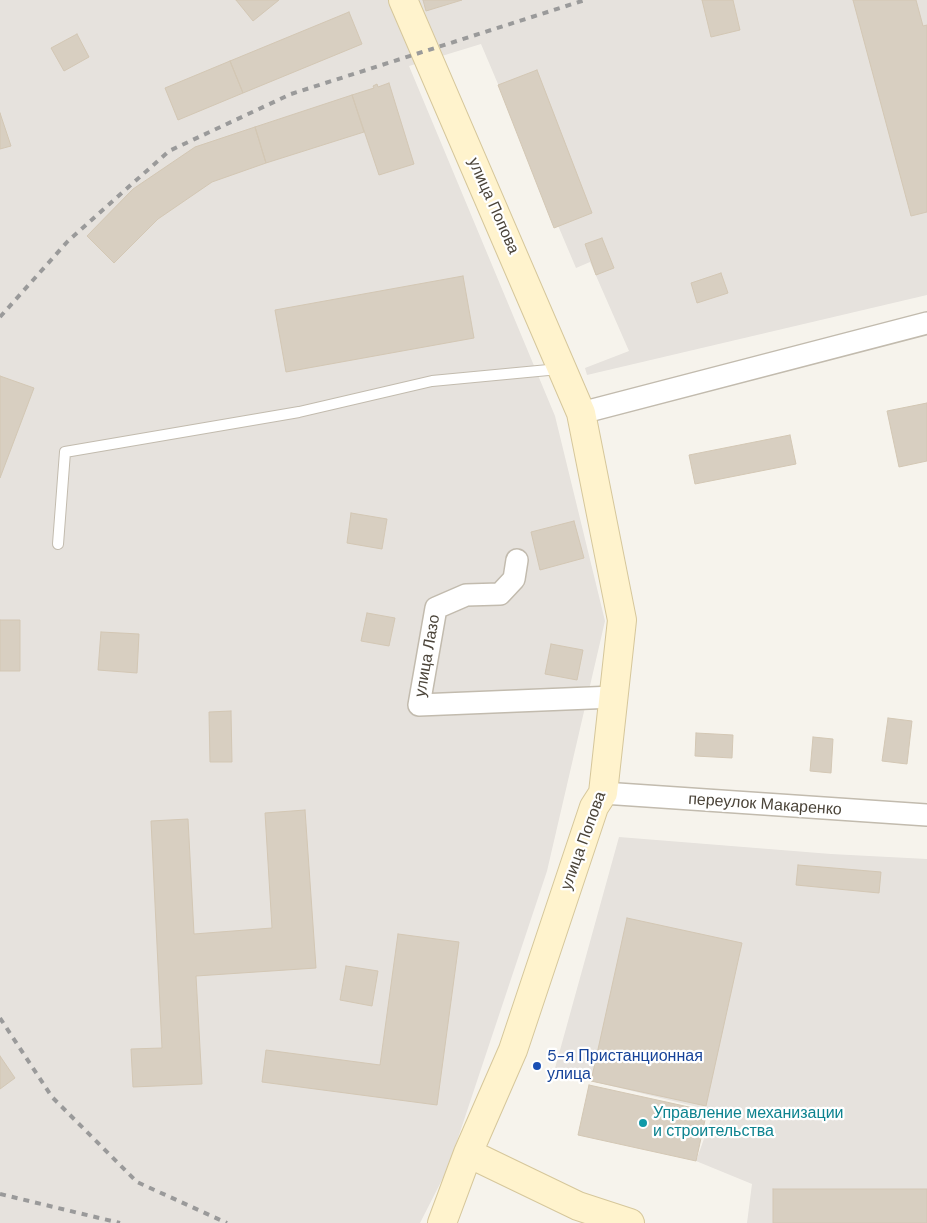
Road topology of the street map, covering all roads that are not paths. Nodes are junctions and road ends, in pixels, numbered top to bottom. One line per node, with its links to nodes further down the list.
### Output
1 (403, 0): 3 (street, улица Попова)
2 (927, 324): 4 (street)
3 (563, 369): 4 (street, улица Попова); 5 (lane)
4 (582, 412): 7 (street, улица Попова)
5 (58, 544)
6 (517, 560): 7 (street, улица Лазо)
7 (614, 697): 8 (street, улица Попова)
8 (603, 793): 9 (street, переулок Макаренко); 10 (street, улица Попова)
9 (927, 815)
10 (468, 1153): 11 (street, улица Попова); 12 (street)
11 (442, 1223)
12 (630, 1223)

